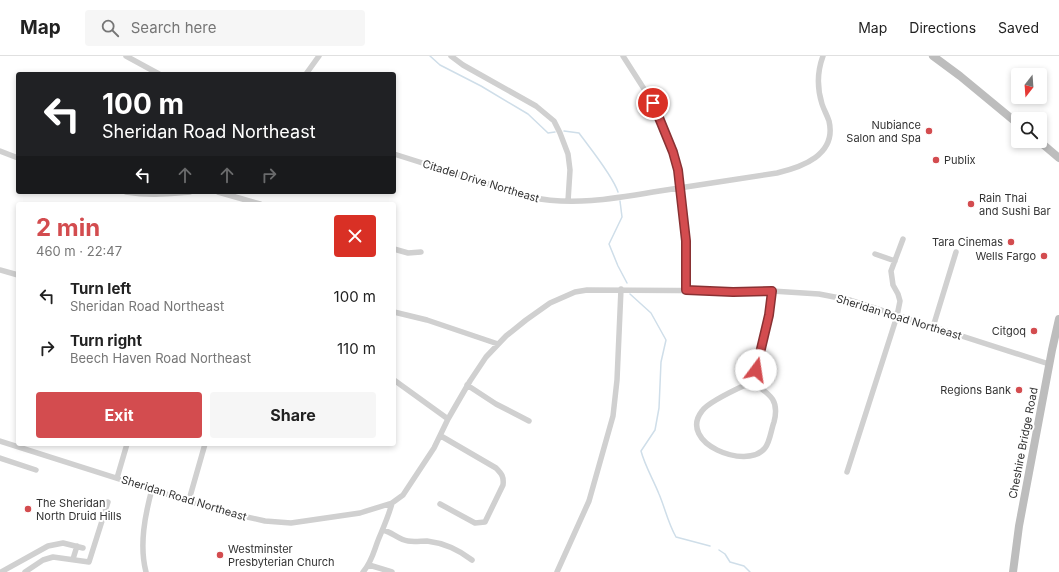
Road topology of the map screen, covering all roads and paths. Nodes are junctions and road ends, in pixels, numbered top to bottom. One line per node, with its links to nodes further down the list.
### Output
1 (126, 56): 7 (street)
2 (319, 56): 8 (street)
3 (451, 56): 19 (street)
4 (623, 56): 15 (street)
5 (823, 56): 15 (street, Citadel Drive Northeast)
6 (933, 56): 9 (main road)
7 (155, 72)
8 (307, 72)
9 (1011, 118)
10 (1047, 148): 14 (main road)
11 (0, 152): 13 (street)
12 (396, 155): 19 (street, Citadel Drive Northeast)
13 (16, 157)
14 (1059, 158)
15 (679, 188): 19 (street, Citadel Drive Northeast); 30 (street)
16 (137, 194): 17 (street)
17 (173, 194)
18 (225, 194): 20 (street)
19 (568, 201)
20 (253, 202)
21 (903, 239): 26 (street)
22 (396, 250): 23 (street)
23 (421, 252)
24 (956, 252): 35 (street)
25 (875, 254): 26 (street)
26 (895, 261): 33 (street)
27 (0, 270): 28 (street)
28 (16, 274)
29 (621, 289): 30 (street, Sheridan Road Northeast); 36 (street, Sheridan Road Northeast); 67 (street)
30 (686, 290): 31 (street, Sheridan Road Northeast)
31 (772, 291): 33 (street, Sheridan Road Northeast); 39 (street)
32 (396, 312): 36 (street)
33 (897, 316): 35 (street, Sheridan Road Northeast); 49 (street)
34 (1059, 319): 37 (main road, Cheshire Bridge Road)
35 (933, 327): 37 (street, Sheridan Road Northeast)
36 (498, 344): 40 (street, Sheridan Road Northeast)
37 (1049, 364): 68 (main road, Cheshire Bridge Road)
38 (396, 381): 41 (street)
39 (752, 382): 39 (street)
40 (468, 385): 41 (street, Sheridan Road Northeast); 42 (street)
41 (448, 419): 43 (street, Sheridan Road Northeast)
42 (529, 421)
43 (441, 436): 54 (street, Sheridan Road Northeast); 55 (street)
44 (0, 441): 50 (street, Sheridan Road Northeast)
45 (126, 446): 50 (street)
46 (204, 446): 52 (street)
47 (0, 458): 48 (street)
48 (36, 470)
49 (847, 472)
50 (117, 478): 51 (street, Sheridan Road Northeast)
51 (152, 489): 52 (street, Sheridan Road Northeast); 64 (street)
52 (189, 500): 54 (street, Sheridan Road Northeast)
53 (108, 502): 59 (street)
54 (392, 503): 56 (street)
55 (440, 504)
56 (383, 530): 60 (street); 61 (street)
57 (77, 546): 58 (street); 59 (street); 62 (street)
58 (83, 548)
59 (73, 560): 63 (street)
60 (472, 560)
61 (369, 564): 65 (street); 66 (street)
62 (1, 572)
63 (25, 572)
64 (146, 572)
65 (363, 572)
66 (392, 572)
67 (558, 572)
68 (1013, 572)

